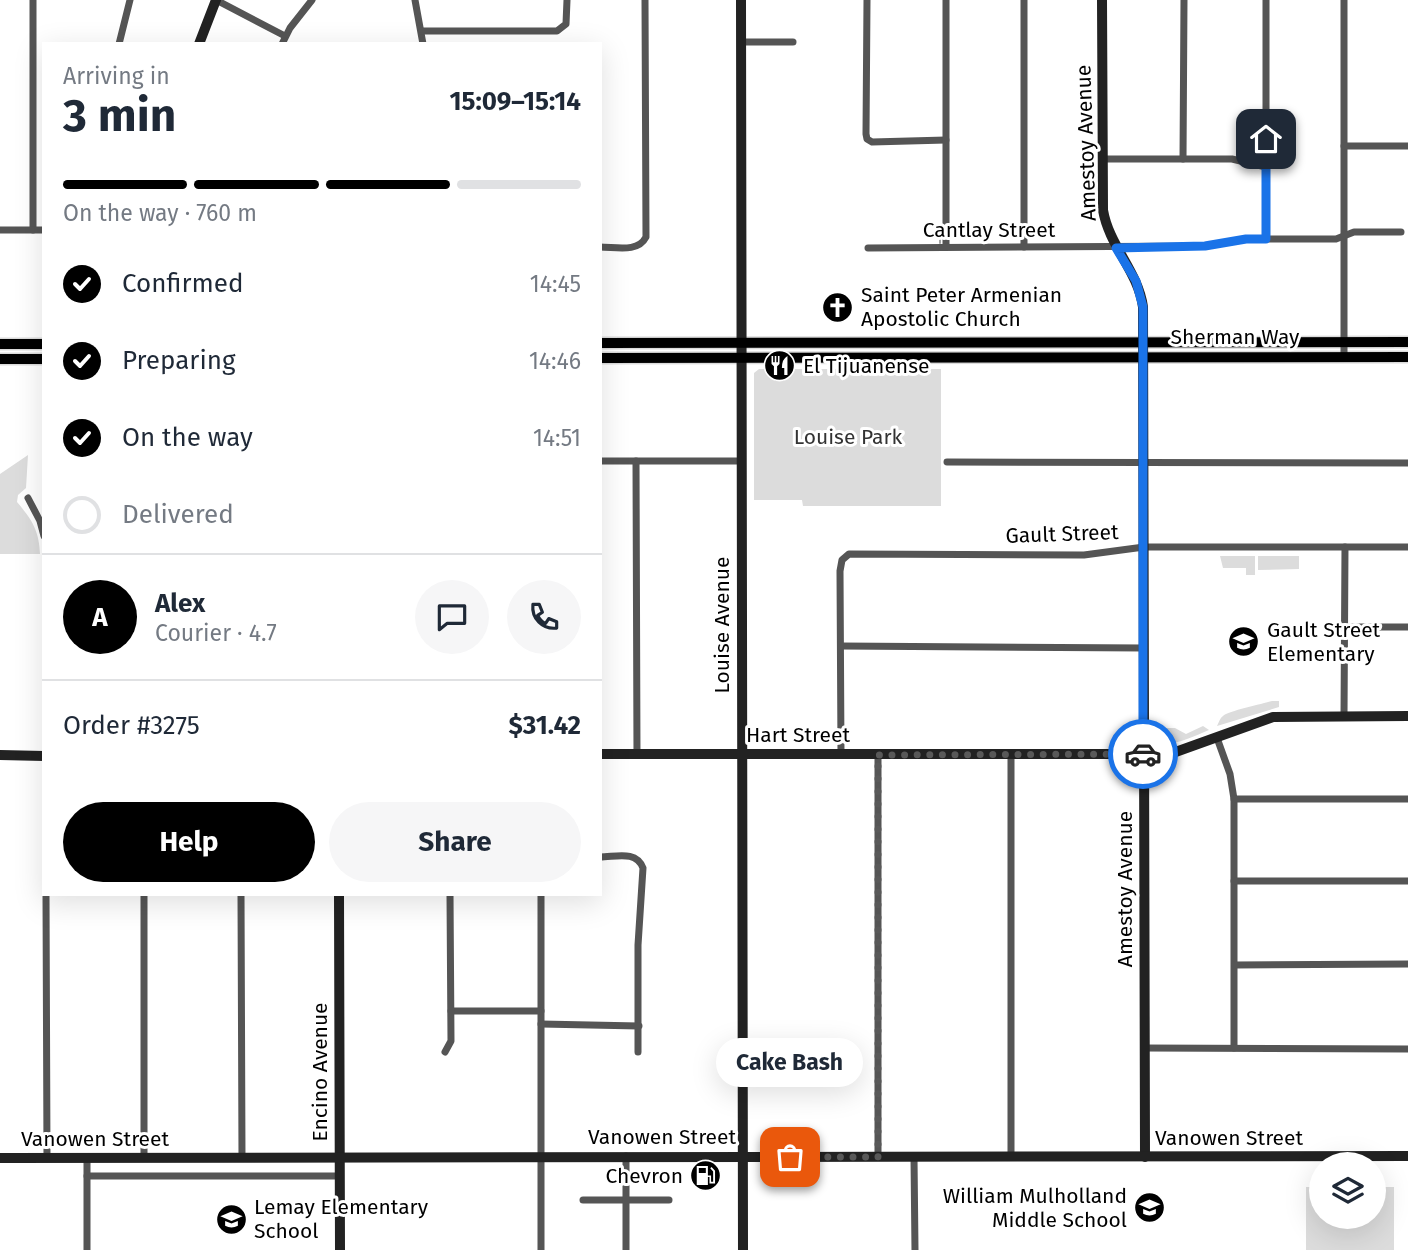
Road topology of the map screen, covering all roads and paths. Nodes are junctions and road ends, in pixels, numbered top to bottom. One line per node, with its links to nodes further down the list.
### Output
1 (33, 0): 30 (street)
2 (130, 0): 18 (street)
3 (216, 0): 17 (street); 19 (main road)
4 (312, 0): 17 (street)
5 (415, 0): 16 (street)
6 (567, 0): 16 (street)
7 (645, 0): 35 (street)
8 (741, 0): 21 (main road, Louise Avenue)
9 (867, 0): 23 (street)
10 (946, 0): 23 (street)
11 (1024, 0): 38 (street)
12 (1102, 0): 26 (main road, Amestoy Avenue)
13 (1184, 0): 27 (street)
14 (1266, 0): 28 (street)
15 (1344, 0): 24 (street)
16 (422, 31): 20 (street)
17 (284, 40)
18 (120, 42)
19 (200, 42)
20 (423, 42)
21 (741, 42): 22 (street); 44 (main road, Louise Avenue)
22 (793, 42)
23 (946, 140): 37 (street)
24 (1344, 146): 25 (street); 33 (street)
25 (1408, 146)
26 (1102, 159): 27 (street); 39 (main road, Amestoy Avenue)
27 (1183, 159): 28 (street)
28 (1266, 167): 34 (street)
29 (0, 230): 30 (street)
30 (33, 230): 31 (street)
31 (42, 230)
32 (1401, 232): 33 (street, Cantlay Street)
33 (1344, 236): 34 (street, Cantlay Street); 41 (street)
34 (1266, 239): 39 (street, Cantlay Street)
35 (602, 247)
36 (868, 247): 37 (street, Cantlay Street)
37 (946, 247): 38 (street, Cantlay Street)
38 (1024, 247): 39 (street, Cantlay Street)
39 (1116, 248): 40 (main road, Amestoy Avenue)
40 (1143, 342): 41 (main road, Sherman Way); 44 (main road, Sherman Way); 49 (main road, Amestoy Avenue)
41 (1345, 342): 42 (main road, Sherman Way); 50 (street)
42 (1408, 342)
43 (602, 343): 44 (main road, Sherman Way)
44 (741, 343): 48 (main road, Louise Avenue)
45 (0, 344): 46 (main road)
46 (42, 344)
47 (1408, 356): 50 (main road, Sherman Way)
48 (741, 357): 49 (main road, Sherman Way); 51 (main road, Sherman Way); 56 (main road, Louise Avenue)
49 (1143, 357): 50 (main road, Sherman Way); 59 (main road, Amestoy Avenue)
50 (1345, 357)
51 (602, 358)
52 (0, 359): 53 (main road)
53 (42, 359)
54 (602, 461): 55 (street)
55 (636, 461): 56 (street); 73 (street)
56 (741, 461): 74 (main road, Louise Avenue)
57 (947, 462): 59 (street)
58 (1408, 463): 59 (street)
59 (1143, 464): 62 (main road, Amestoy Avenue)
60 (29, 498): 61 (street)
61 (42, 528)
62 (1144, 547): 63 (street, Gault Street); 67 (street, Gault Street); 68 (main road, Amestoy Avenue)
63 (1345, 547): 64 (street, Gault Street); 65 (street)
64 (1408, 547)
65 (1345, 627): 66 (street); 69 (street)
66 (1408, 627)
67 (841, 646): 68 (street); 75 (street)
68 (1144, 648): 77 (main road, Amestoy Avenue)
69 (1344, 716): 70 (main road, Hart Street); 71 (main road, Hart Street)
70 (1408, 716)
71 (1217, 738): 77 (main road, Hart Street); 81 (street)
72 (602, 754): 73 (main road, Hart Street)
73 (637, 754): 74 (main road, Hart Street)
74 (741, 754): 75 (main road, Hart Street); 104 (main road, Louise Avenue)
75 (841, 754): 79 (main road, Hart Street)
76 (1011, 754): 77 (main road, Hart Street); 79 (main road, Hart Street); 110 (street)
77 (1144, 754): 98 (main road, Amestoy Avenue)
78 (0, 755): 80 (main road)
79 (878, 755): 108 (street)
80 (42, 756)
81 (1234, 799): 82 (street); 84 (street)
82 (1408, 799)
83 (602, 857): 97 (street)
84 (1234, 881): 85 (street); 93 (street)
85 (1408, 881)
86 (46, 896): 113 (street)
87 (144, 896): 115 (street)
88 (242, 896): 116 (street)
89 (339, 896): 106 (main road, Encino Avenue)
90 (450, 896): 94 (street)
91 (541, 896): 95 (street)
92 (1408, 964): 93 (street)
93 (1235, 965): 99 (street)
94 (451, 1011): 95 (street); 101 (street)
95 (541, 1011): 96 (street)
96 (541, 1024): 97 (street); 107 (street)
97 (639, 1026): 102 (street)
98 (1144, 1048): 99 (street); 111 (main road, Amestoy Avenue)
99 (1234, 1048): 100 (street)
100 (1408, 1049)
101 (445, 1052)
102 (638, 1052)
103 (626, 1156): 104 (main road, Vanowen Street); 107 (main road, Vanowen Street); 120 (street)
104 (742, 1156): 108 (main road, Vanowen Street); 126 (main road, Louise Avenue)
105 (1408, 1156): 111 (main road, Vanowen Street)
106 (339, 1157): 107 (main road, Vanowen Street); 116 (main road, Vanowen Street); 118 (main road, Encino Avenue)
107 (540, 1157): 124 (street)
108 (878, 1157): 109 (main road, Vanowen Street)
109 (914, 1157): 110 (main road, Vanowen Street); 127 (street)
110 (1011, 1157): 111 (main road, Vanowen Street)
111 (1144, 1157)
112 (0, 1158): 113 (main road, Vanowen Street)
113 (47, 1158): 114 (main road, Vanowen Street)
114 (87, 1158): 115 (main road, Vanowen Street); 117 (street)
115 (144, 1158): 116 (main road, Vanowen Street)
116 (242, 1158)
117 (87, 1176): 118 (street, Vanowen Street); 122 (street)
118 (339, 1176): 123 (main road, Encino Avenue)
119 (583, 1200): 120 (street)
120 (626, 1200): 121 (street); 125 (street)
121 (669, 1200)
122 (87, 1250)
123 (340, 1250)
124 (541, 1250)
125 (626, 1250)
126 (743, 1250)
127 (915, 1250)

